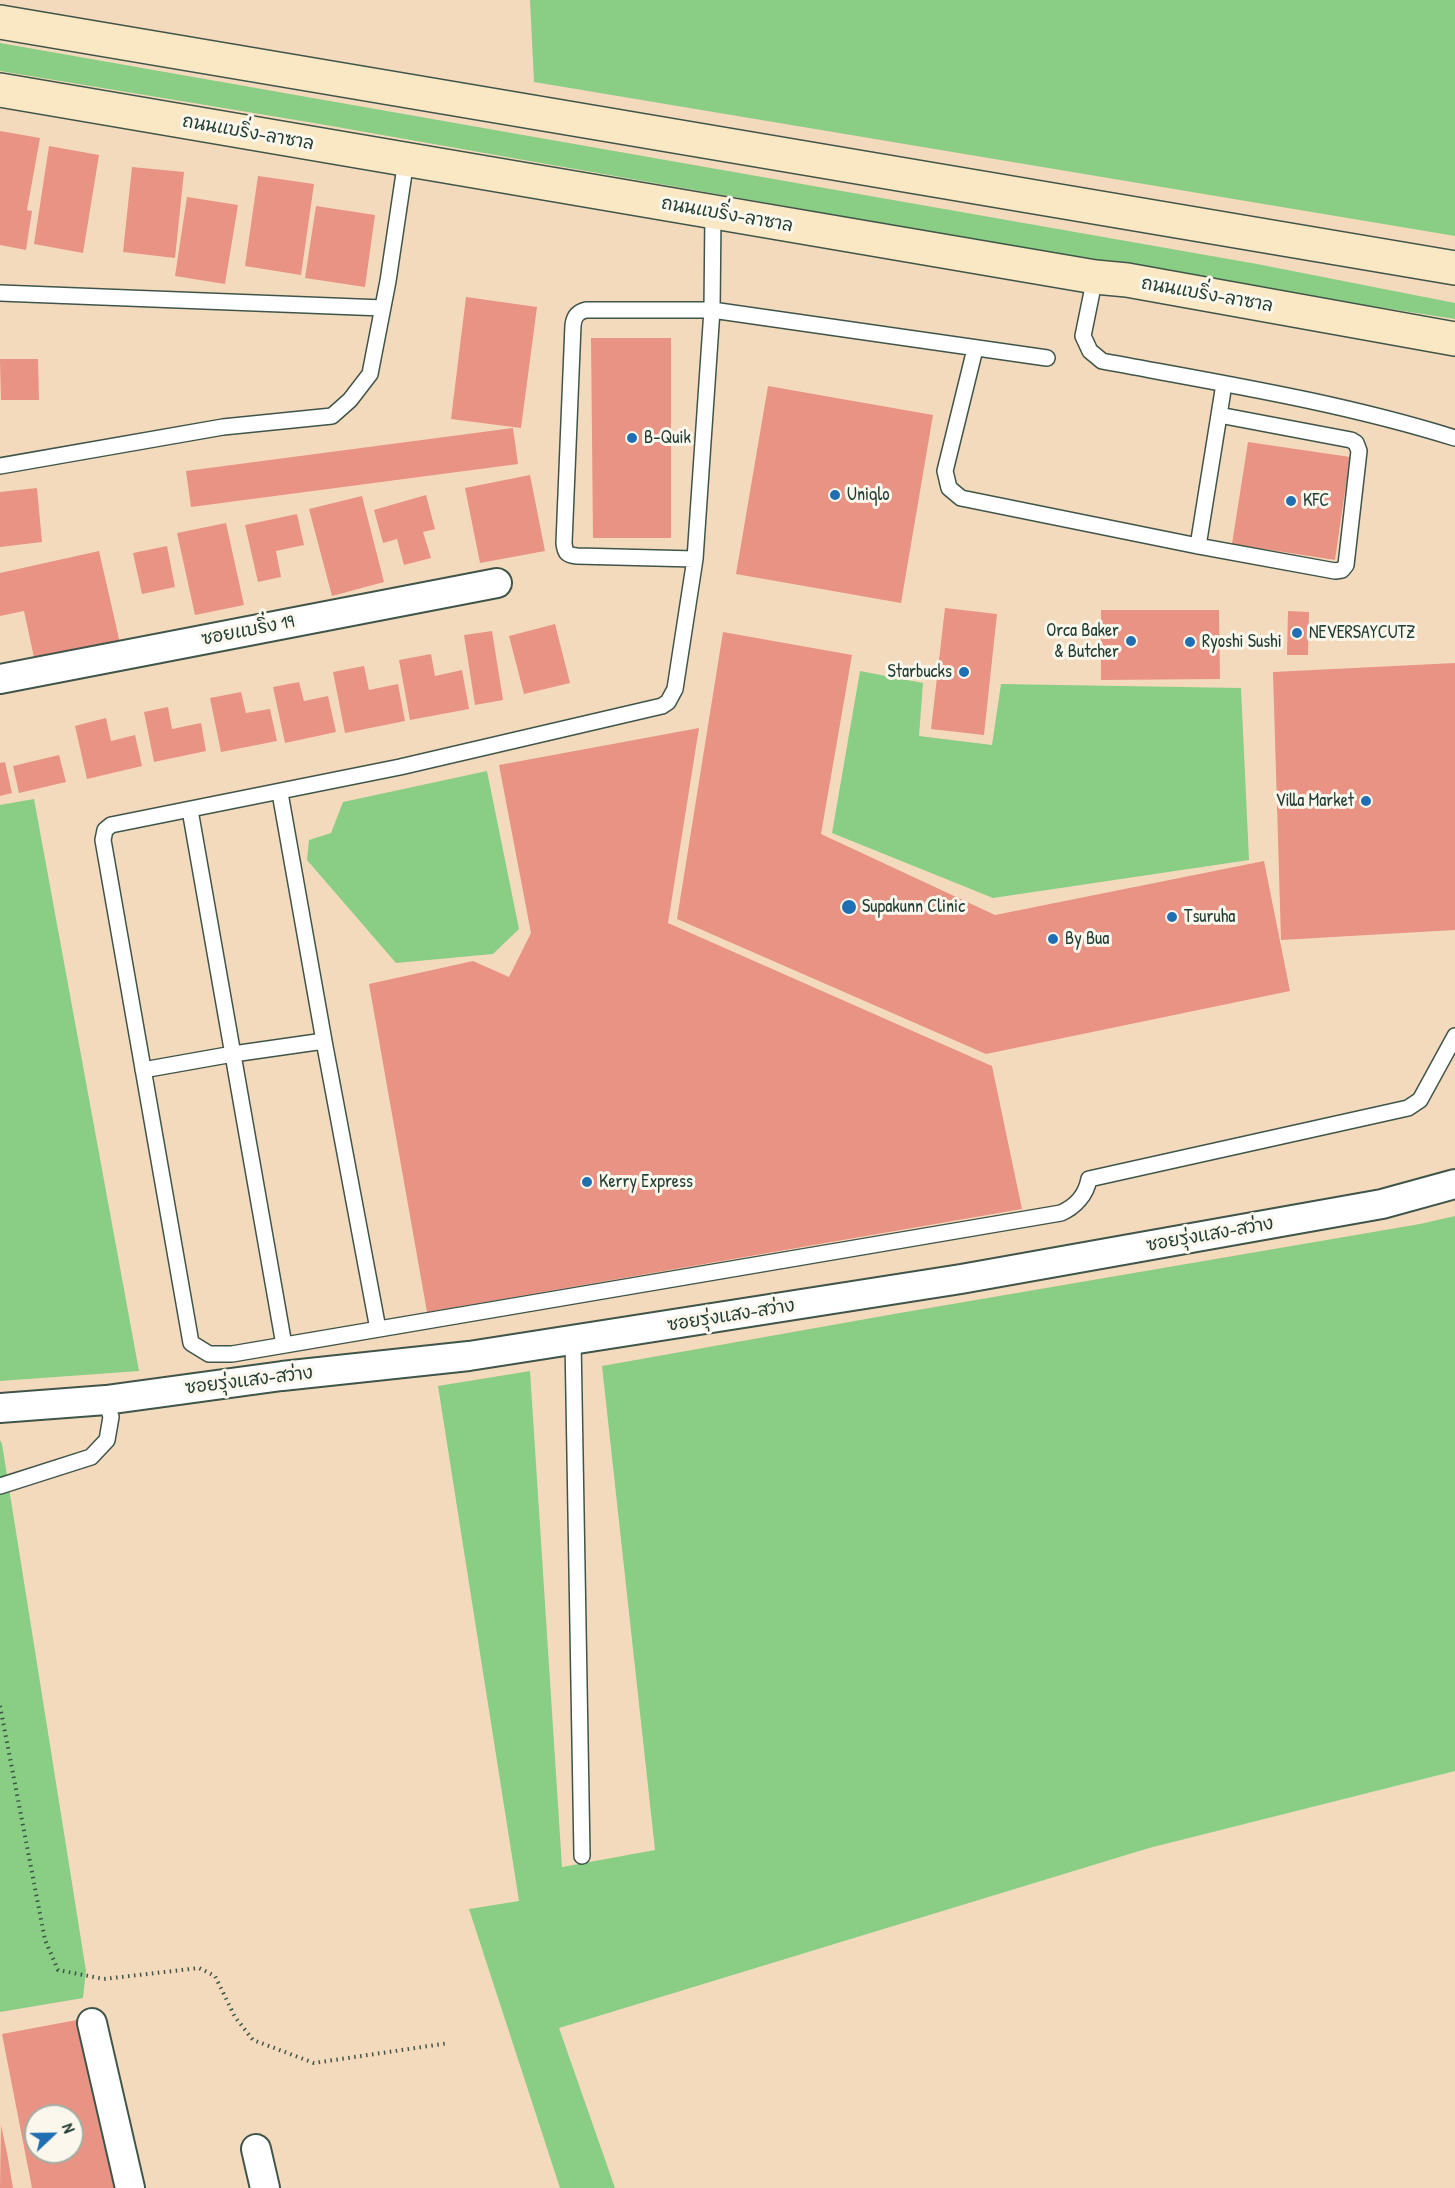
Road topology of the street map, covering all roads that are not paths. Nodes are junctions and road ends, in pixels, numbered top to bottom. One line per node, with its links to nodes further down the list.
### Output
1 (2, 18): 5 (street)
2 (0, 90): 3 (street, ถนนแบริ่ง-ลาซาล)
3 (406, 160): 4 (street, ถนนแบริ่ง-ลาซาล); 8 (lane)
4 (713, 213): 6 (street, ถนนแบริ่ง-ลาซาล); 9 (lane)
5 (1455, 268)
6 (1095, 277): 10 (street, ถนนแบริ่ง-ลาซาล); 13 (lane)
7 (0, 292): 8 (lane)
8 (383, 308): 16 (lane)
9 (712, 310): 11 (lane); 18 (lane); 18 (lane)
10 (1455, 339)
11 (975, 349): 12 (lane); 17 (lane)
12 (1047, 358)
13 (1224, 384): 14 (lane); 15 (lane)
14 (1219, 415): 17 (lane); 17 (lane)
15 (1455, 438)
16 (0, 466)
17 (1198, 546)
18 (695, 559): 21 (lane)
19 (497, 583): 20 (street, ซอยแบริ่ง 19)
20 (0, 679)
21 (280, 793): 22 (lane); 24 (lane)
22 (190, 810): 25 (lane); 26 (lane)
23 (1455, 1036): 28 (lane)
24 (324, 1041): 25 (lane); 28 (lane)
25 (232, 1054): 26 (lane); 30 (lane)
26 (143, 1070): 30 (lane)
27 (1455, 1184): 29 (street, ซอยรุ่งแสง-สว่าง)
28 (378, 1329): 30 (lane)
29 (573, 1340): 31 (street, ซอยรุ่งแสง-สว่าง); 34 (lane)
30 (284, 1345)
31 (106, 1400): 32 (street, ซอยรุ่งแสง-สว่าง); 33 (lane)
32 (0, 1408)
33 (0, 1486)
34 (582, 1856)
35 (92, 2023): 37 (street)
36 (256, 2149): 38 (street)
37 (130, 2188)
38 (265, 2188)

